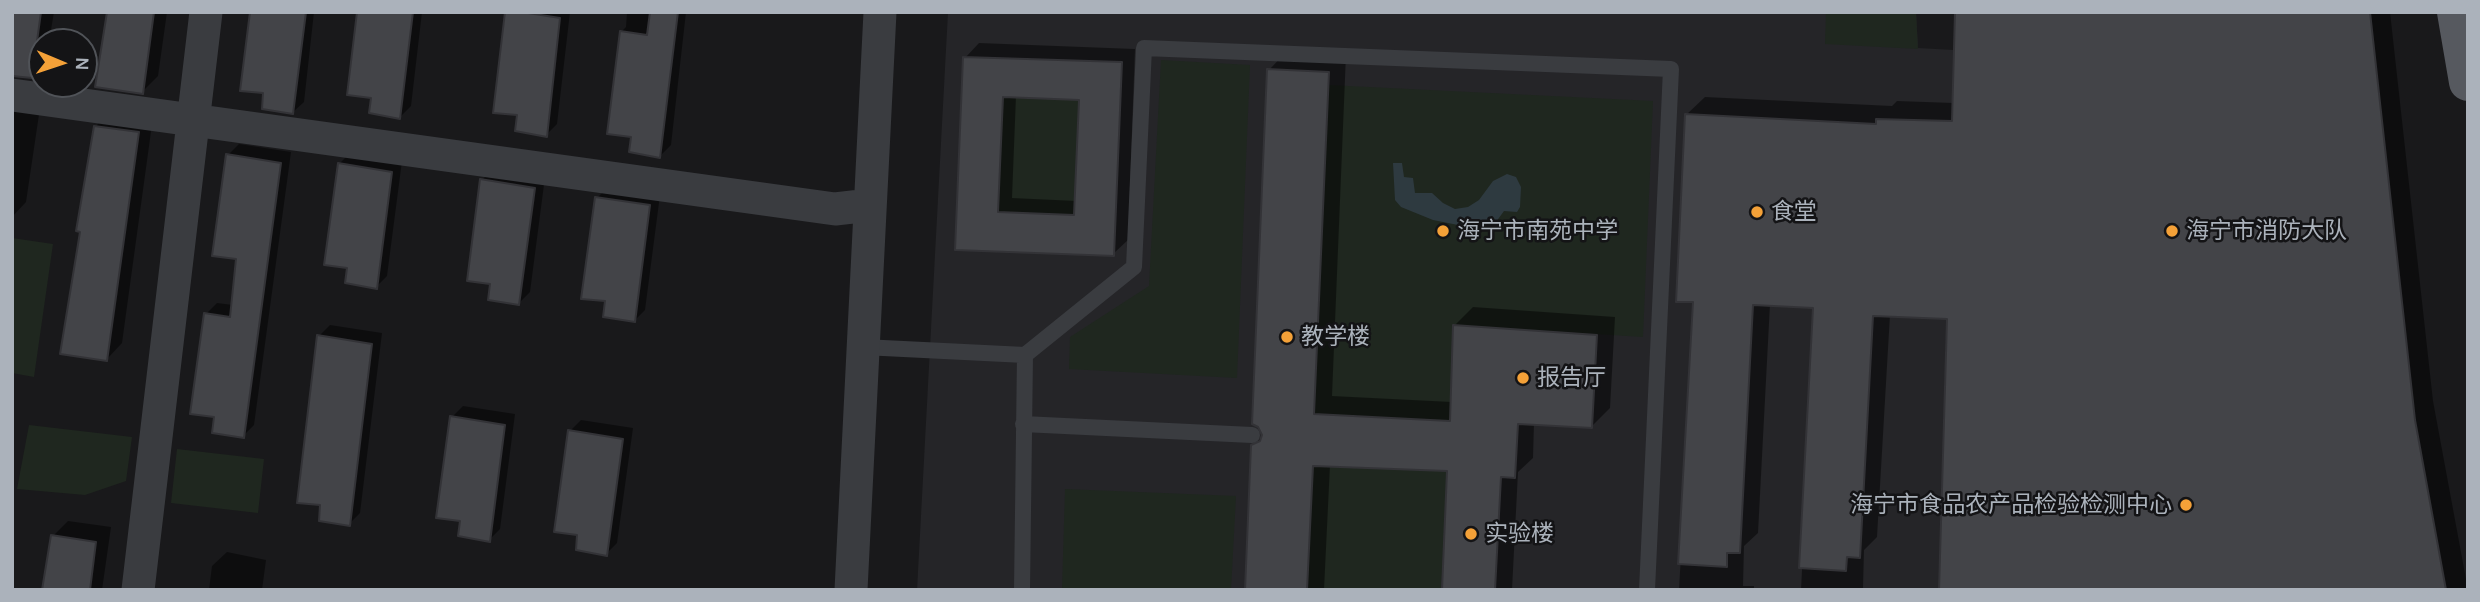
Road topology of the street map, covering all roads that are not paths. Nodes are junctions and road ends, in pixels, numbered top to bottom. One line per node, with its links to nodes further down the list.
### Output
1 (206, 12): 6 (street)
2 (880, 12): 7 (street)
3 (2456, 12): 4 (main road)
4 (2468, 82)
5 (12, 95): 6 (street)
6 (193, 120): 7 (street); 12 (street)
7 (870, 205): 8 (street)
8 (863, 347): 9 (lane); 13 (street)
9 (1025, 355): 10 (lane); 15 (lane)
10 (1023, 424): 11 (lane); 14 (lane)
11 (1252, 435)
12 (138, 590)
13 (851, 590)
14 (1022, 590)
15 (1647, 590)

